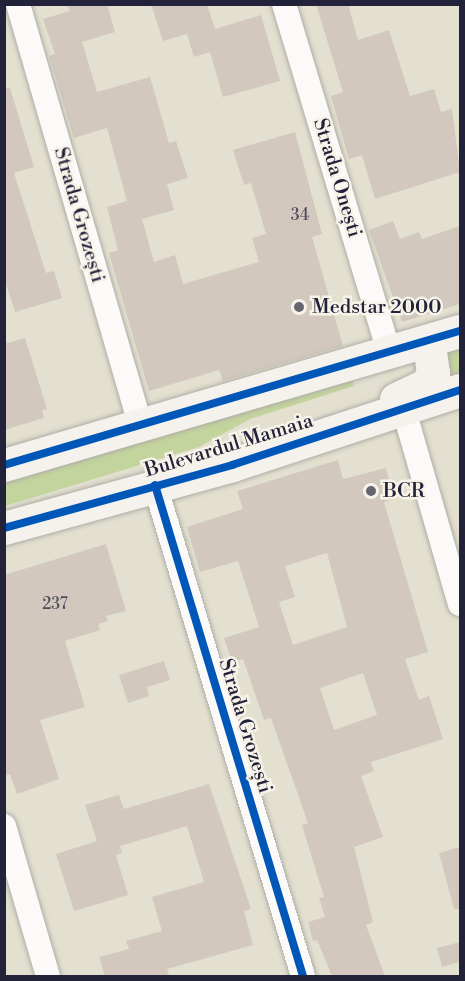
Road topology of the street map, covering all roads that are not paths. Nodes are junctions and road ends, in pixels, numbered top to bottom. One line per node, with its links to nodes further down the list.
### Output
1 (18, 4): 8 (street, Strada Grozești)
2 (284, 4): 5 (street, Strada Onești)
3 (460, 331): 4 (main road)
4 (422, 343): 5 (main road); 10 (main road)
5 (388, 352): 8 (main road)
6 (460, 390): 7 (main road, Bulevardul Mamaia)
7 (403, 407): 10 (main road, Bulevardul Mamaia); 13 (street)
8 (140, 425): 9 (main road)
9 (4, 465)
10 (232, 465): 11 (main road, Bulevardul Mamaia)
11 (155, 485): 12 (main road, Bulevardul Mamaia); 16 (street, Strada Grozești)
12 (4, 528)
13 (460, 604)
14 (4, 826): 15 (street)
15 (48, 976)
16 (303, 976)

